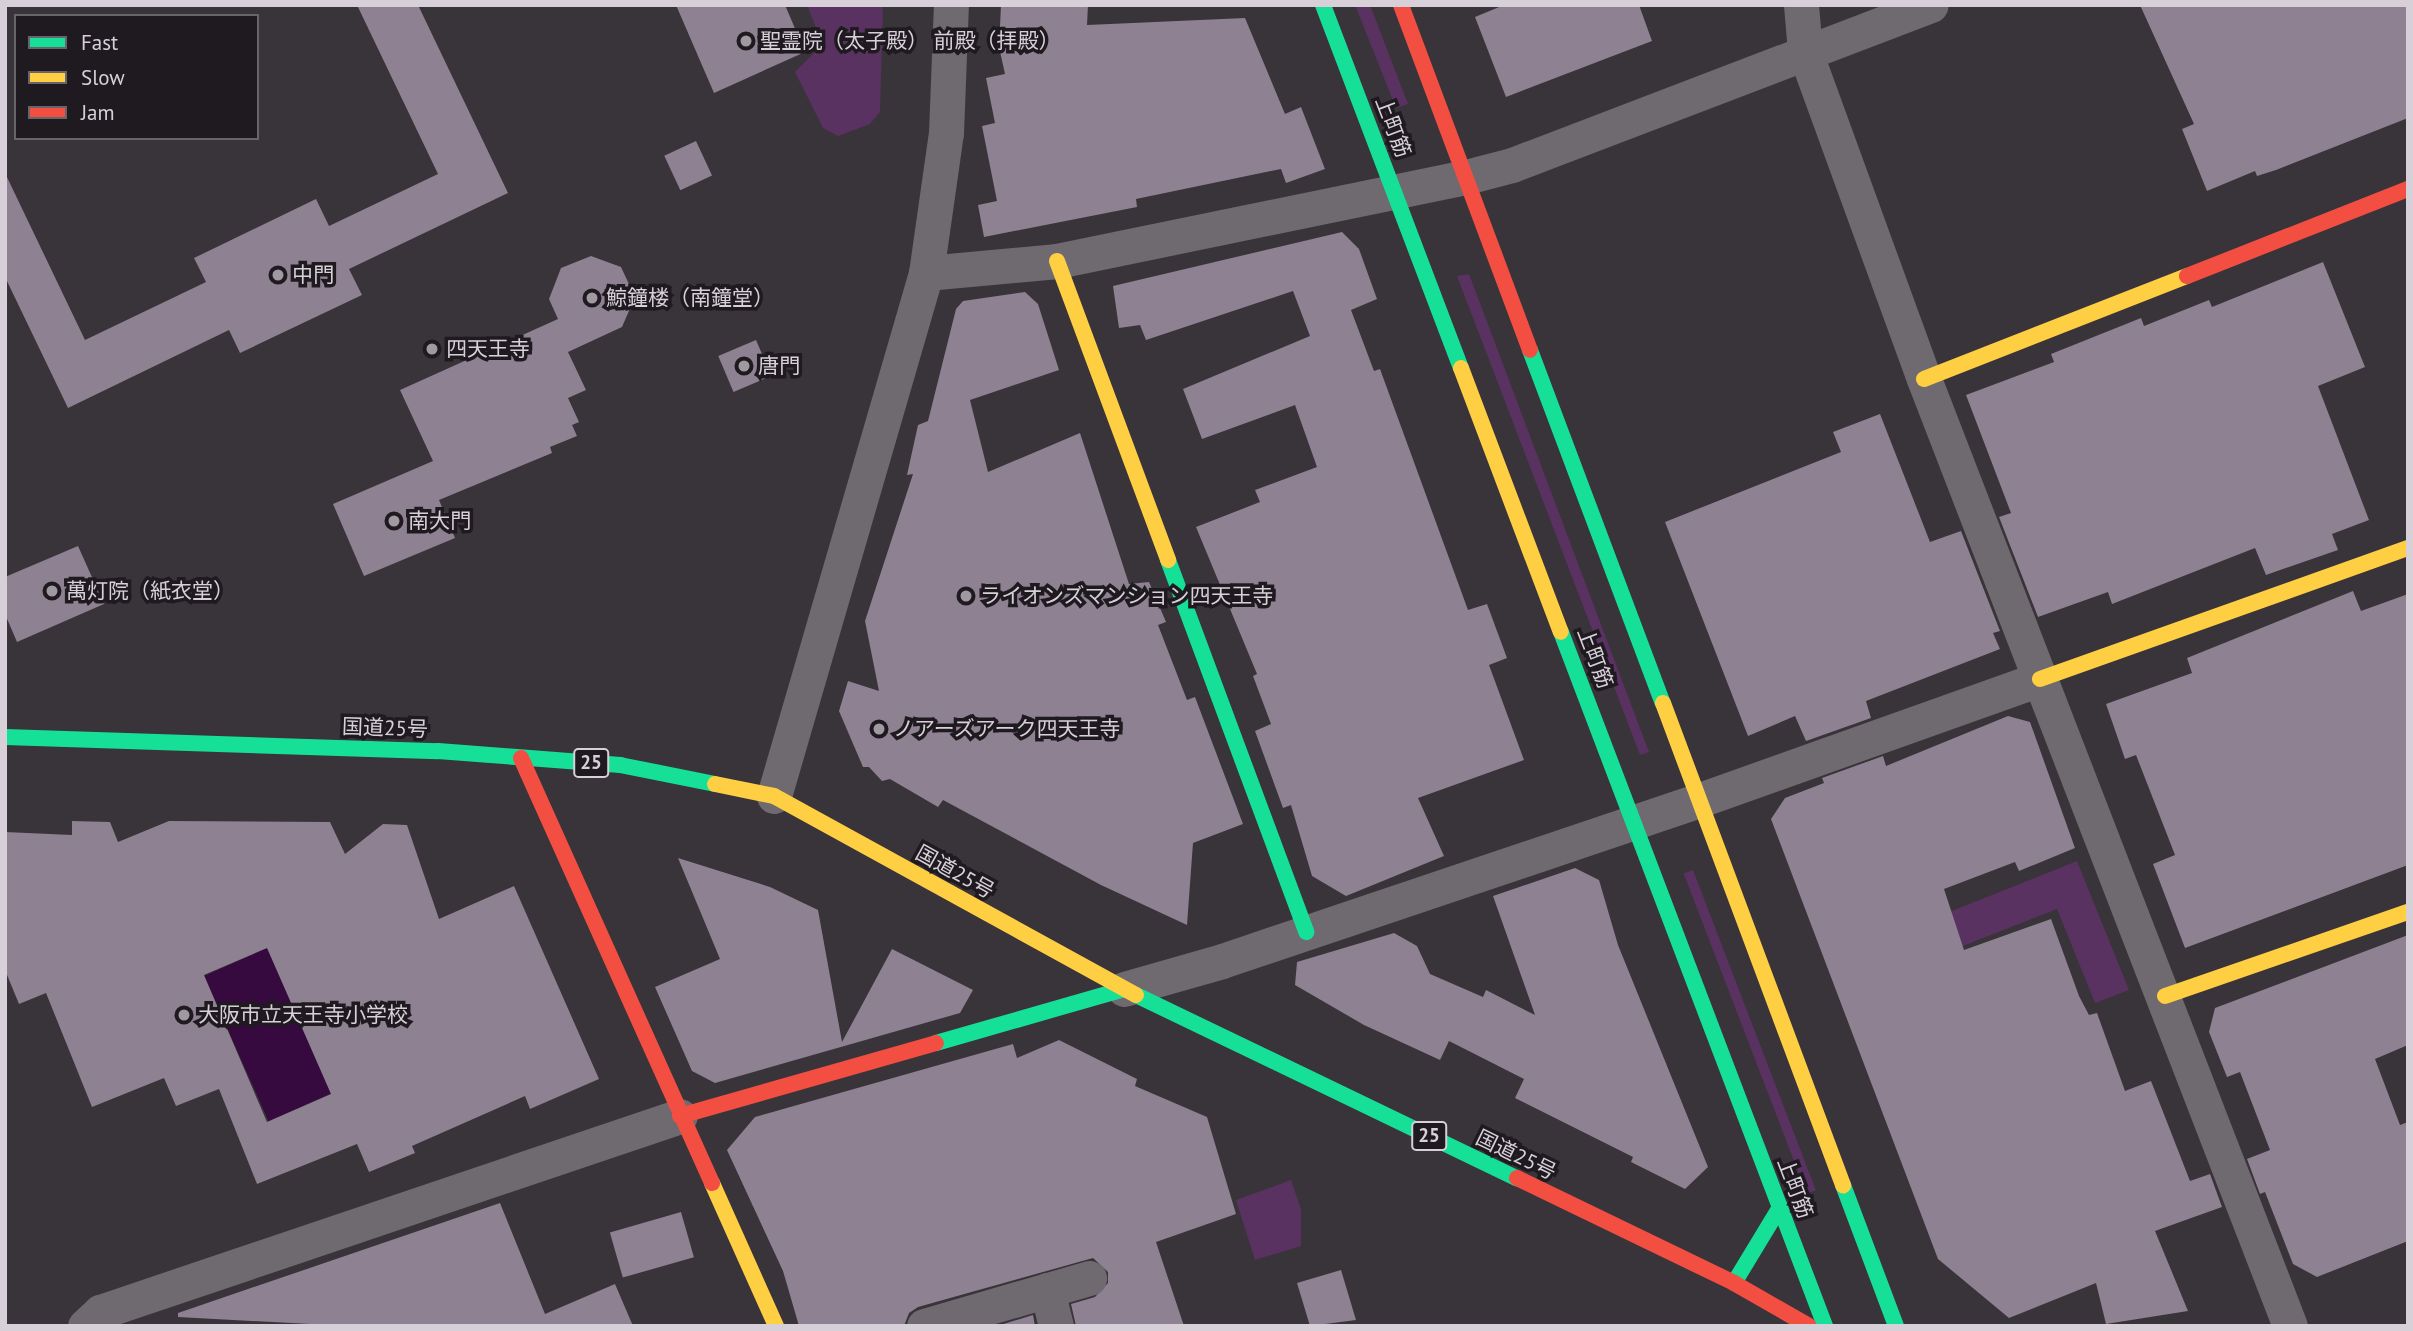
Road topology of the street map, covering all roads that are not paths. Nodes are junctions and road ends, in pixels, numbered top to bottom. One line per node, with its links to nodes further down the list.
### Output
1 (951, 5): 11 (street)
2 (1324, 5): 9 (main road, 上町筋)
3 (1401, 5): 7 (main road)
4 (1801, 5): 6 (street)
5 (1930, 5): 6 (street)
6 (1805, 52): 7 (street); 12 (street)
7 (1466, 177): 9 (street); 18 (main road)
8 (2408, 189): 12 (main road)
9 (1396, 193): 10 (street); 19 (main road, 上町筋)
10 (1056, 261): 11 (street); 21 (main road)
11 (926, 274): 17 (street)
12 (1924, 379): 14 (street)
13 (2408, 548): 14 (main road)
14 (2040, 679): 18 (street); 23 (street)
15 (5, 737): 16 (main road, 国道25号 / 25)
16 (521, 758): 17 (main road, 国道25号 / 25); 24 (main road)
17 (774, 796): 22 (main road, 国道25号 / 25)
18 (1697, 801): 19 (street); 35 (main road)
19 (1634, 822): 21 (street); 25 (main road, 上町筋)
20 (2408, 912): 23 (main road)
21 (1306, 932): 22 (street)
22 (1124, 989): 24 (main road); 27 (main road, 国道25号 / 25)
23 (2165, 996): 36 (street)
24 (680, 1116): 29 (street); 30 (main road)
25 (1780, 1207): 27 (main road); 34 (main road, 上町筋)
26 (1089, 1278): 28 (street)
27 (1734, 1283): 33 (main road, 国道25号 / 25)
28 (1047, 1290): 31 (street); 32 (street)
29 (85, 1326)
30 (776, 1326)
31 (924, 1326)
32 (1056, 1326)
33 (1809, 1326)
34 (1825, 1326)
35 (1896, 1326)
36 (2290, 1326)

